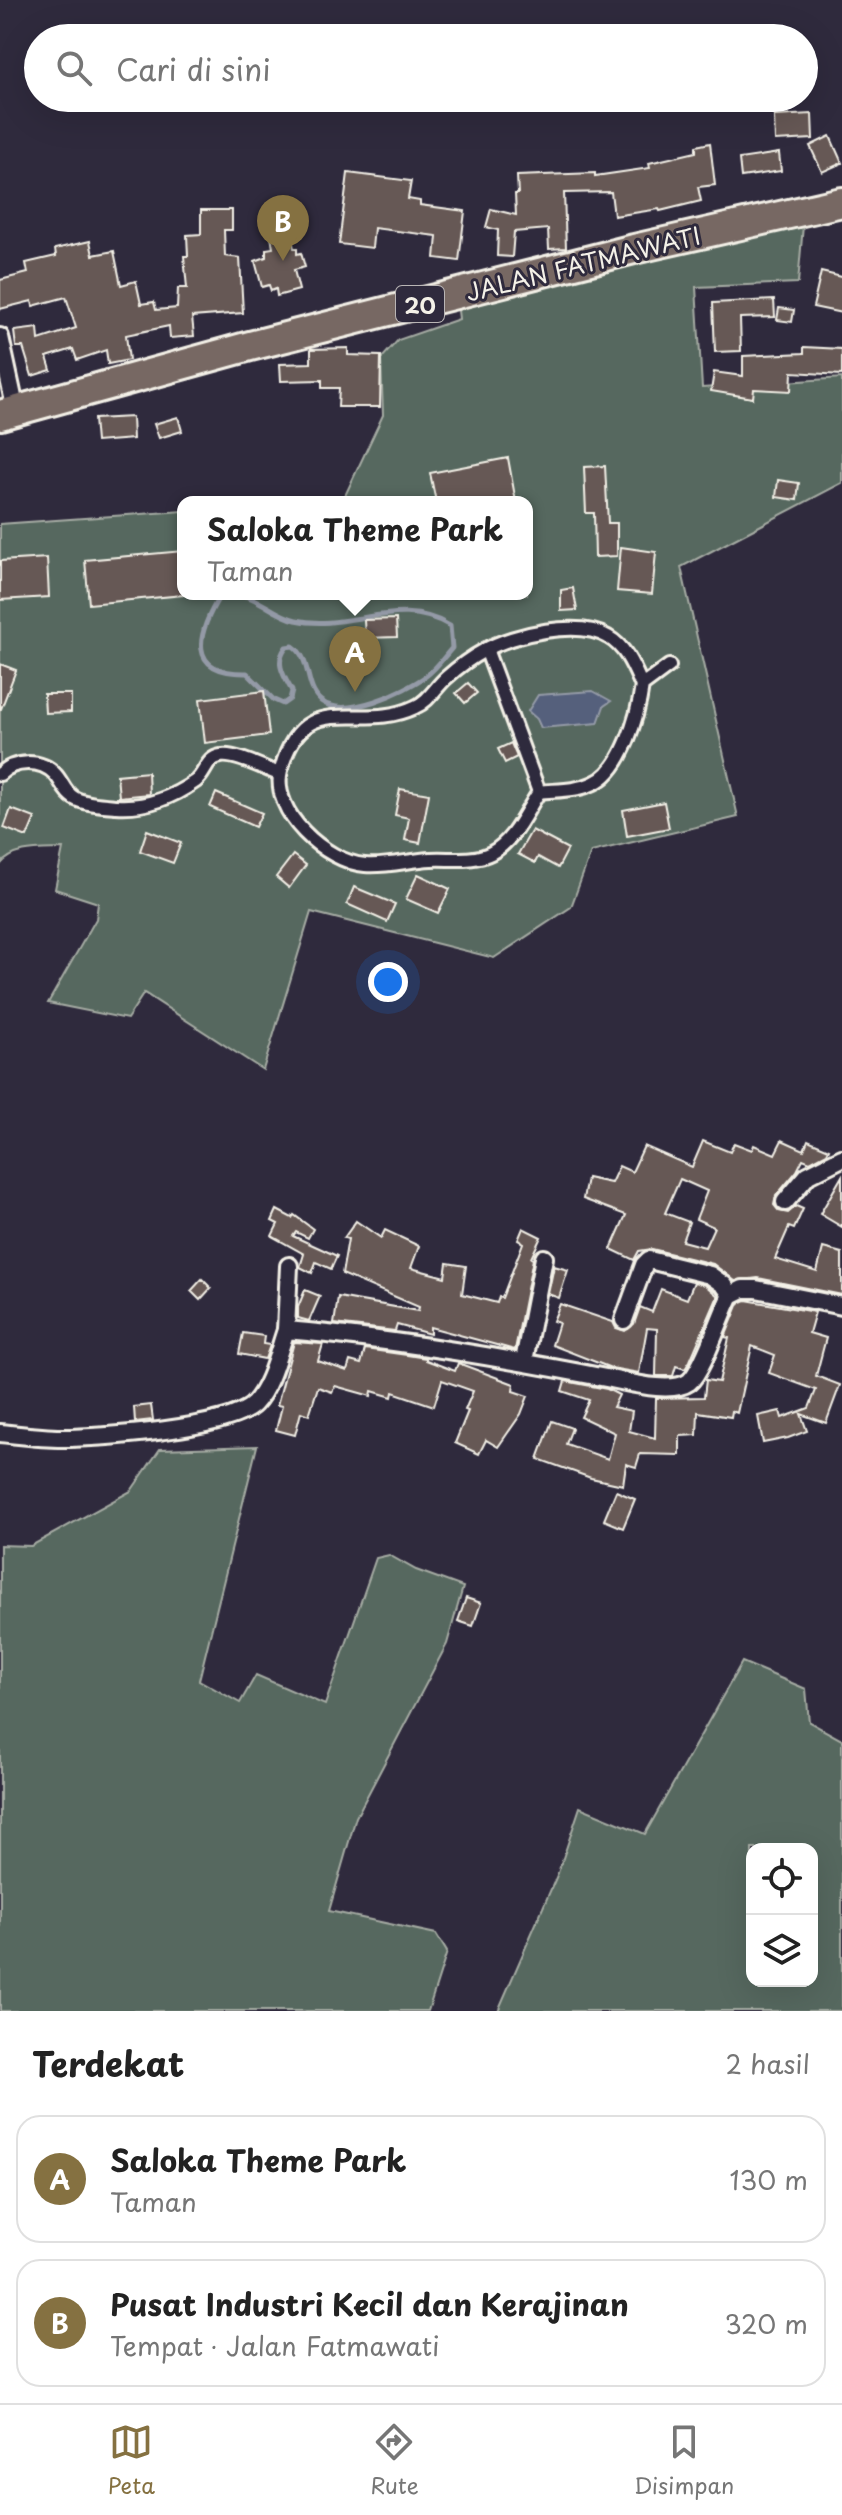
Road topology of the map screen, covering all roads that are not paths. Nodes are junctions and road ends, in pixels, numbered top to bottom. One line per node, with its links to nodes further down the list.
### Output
1 (842, 202): 3 (highway, JALAN FATMAWATI / 20)
2 (0, 337): 3 (street)
3 (8, 413)
4 (486, 649): 6 (street); 8 (street); 9 (street)
5 (669, 666): 6 (street)
6 (642, 686): 9 (street)
7 (0, 774): 8 (street)
8 (279, 774): 9 (street)
9 (539, 792)
10 (842, 1158): 11 (street)
11 (785, 1202)
12 (544, 1258): 18 (street)
13 (289, 1266): 17 (street)
14 (731, 1295): 15 (street); 16 (street); 18 (street)
15 (842, 1306)
16 (624, 1320)
17 (286, 1330): 18 (street); 19 (street)
18 (524, 1361)
19 (0, 1433)

